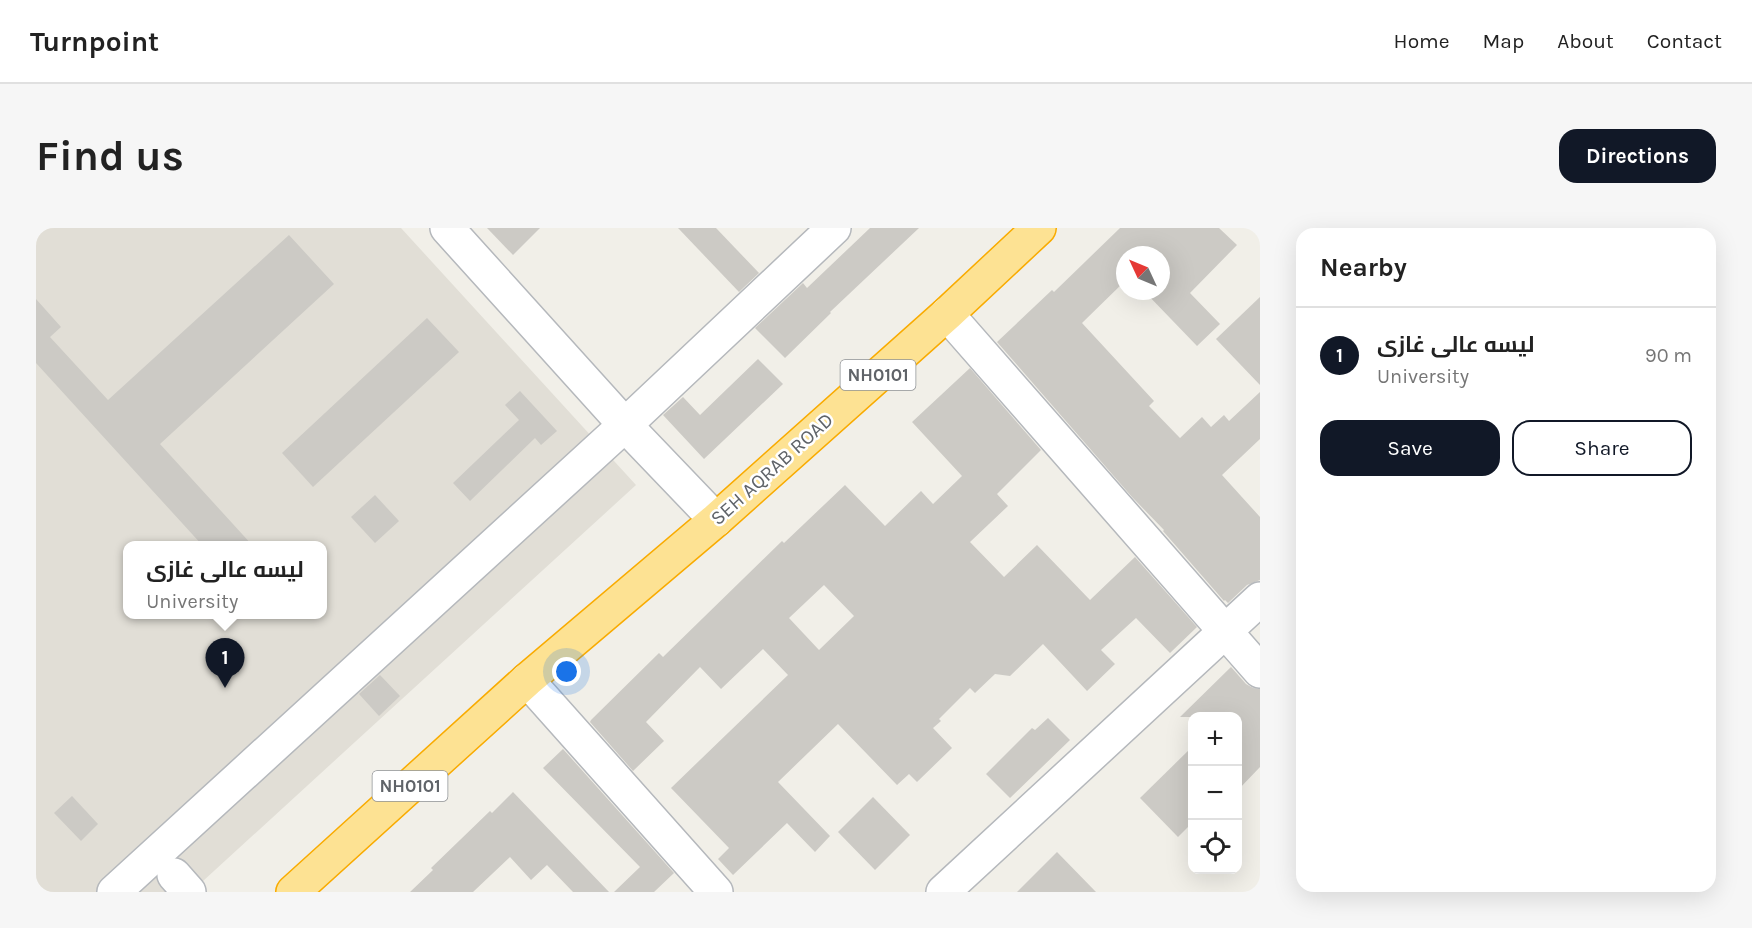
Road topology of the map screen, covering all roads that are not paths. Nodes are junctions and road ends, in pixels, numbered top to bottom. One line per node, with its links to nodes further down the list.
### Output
1 (447, 228): 5 (street)
2 (834, 228): 5 (street)
3 (1040, 228): 4 (highway, SEH AQRAB ROAD / NH0101)
4 (947, 314): 6 (highway, SEH AQRAB ROAD / NH0101); 8 (street)
5 (625, 425): 6 (street); 11 (street)
6 (716, 520): 10 (highway, SEH AQRAB ROAD / NH0101)
7 (1260, 599): 8 (street)
8 (1225, 633): 9 (street); 14 (street)
9 (1260, 671)
10 (527, 680): 12 (highway, NH0101); 13 (street)
11 (114, 892)
12 (293, 892)
13 (716, 892)
14 (943, 892)

